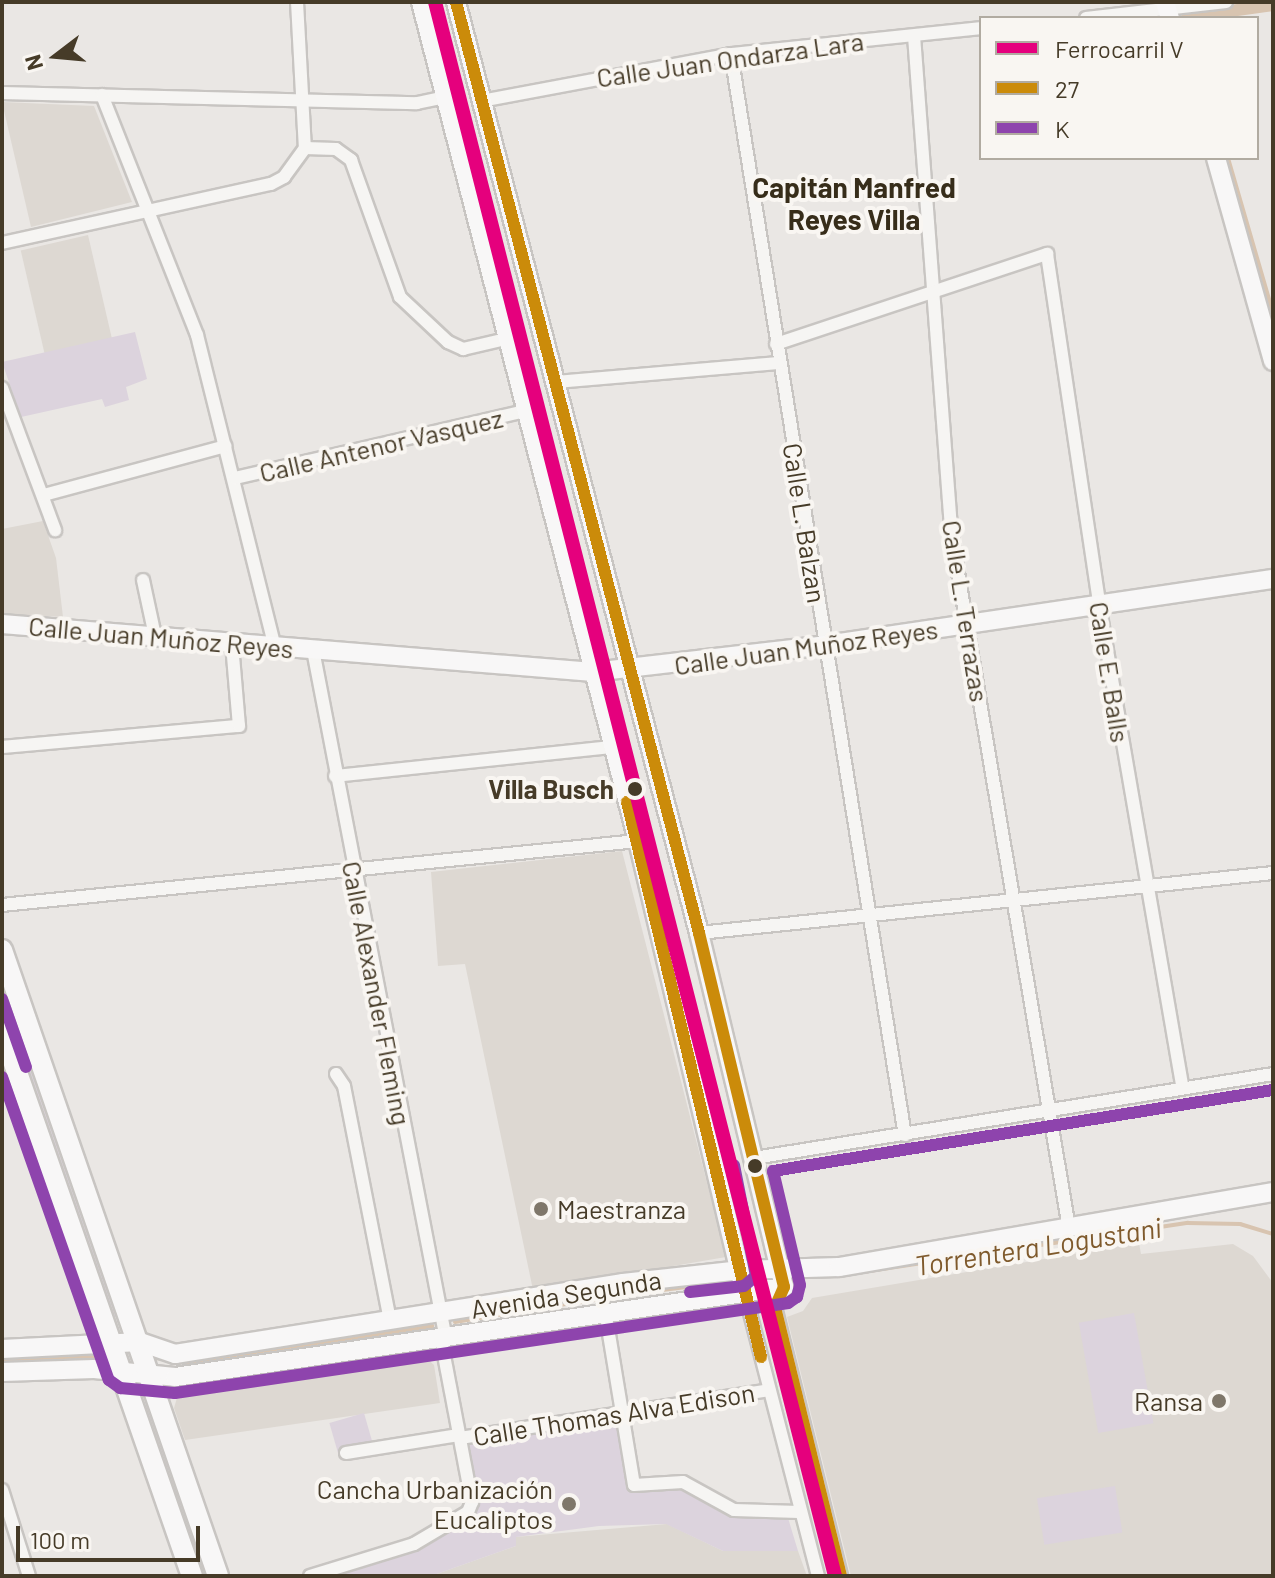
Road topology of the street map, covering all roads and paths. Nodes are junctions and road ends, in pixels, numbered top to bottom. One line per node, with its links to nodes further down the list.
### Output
1 (297, 2): 13 (street)
2 (421, 2): 12 (main road)
3 (456, 2): 14 (main road)
4 (1226, 2): 5 (street)
5 (1167, 10): 6 (street)
6 (1106, 16)
7 (979, 28): 8 (street, Calle Juan Ondarza Lara)
8 (914, 36): 9 (street, Calle Juan Ondarza Lara); 19 (street, Calle L. Terrazas)
9 (731, 54): 14 (street, Calle Juan Ondarza Lara); 21 (street, Calle L. Balzan)
10 (2, 93): 11 (street)
11 (102, 95): 13 (street); 17 (street)
12 (446, 97): 13 (street); 20 (main road)
13 (303, 98): 15 (street)
14 (481, 101): 24 (main road)
15 (305, 148): 17 (street); 20 (street)
16 (1217, 160): 22 (main road)
17 (152, 213): 18 (street); 27 (street)
18 (2, 243)
19 (930, 292): 21 (street); 33 (street, Calle E. Balls); 35 (street, Calle L. Terrazas)
20 (506, 339): 26 (main road)
21 (776, 344): 23 (street, Calle L. Balzan)
22 (1273, 361)
23 (778, 363): 24 (street); 38 (street, Calle L. Balzan)
24 (556, 382): 41 (main road)
25 (2, 388): 29 (street)
26 (526, 411): 28 (street, Calle Antenor Vasquez); 42 (main road)
27 (225, 446): 28 (street); 29 (street, Calle Antenor Vasquez)
28 (235, 478): 39 (street)
29 (44, 495): 30 (street)
30 (55, 530)
31 (1273, 579): 33 (main road, Calle Juan Muñoz Reyes)
32 (143, 580): 36 (street)
33 (1099, 604): 35 (main road, Calle Juan Muñoz Reyes); 49 (street, Calle E. Balls)
34 (2, 624): 36 (main road, Calle Juan Muñoz Reyes)
35 (967, 625): 38 (main road, Calle Juan Muñoz Reyes); 50 (street, Calle L. Terrazas)
36 (155, 636): 37 (main road, Calle Juan Muñoz Reyes)
37 (232, 644): 39 (main road, Calle Juan Muñoz Reyes); 43 (street)
38 (825, 645): 41 (main road, Calle Juan Muñoz Reyes); 52 (street, Calle L. Balzan)
39 (275, 647): 40 (main road, Calle Juan Muñoz Reyes)
40 (313, 650): 42 (main road, Calle Juan Muñoz Reyes); 45 (street, Calle Alexander Fleming)
41 (630, 671): 42 (main road, Calle Juan Muñoz Reyes); 53 (main road)
42 (593, 672): 44 (main road)
43 (2, 747)
44 (612, 747): 45 (street); 46 (main road)
45 (335, 776): 47 (street, Calle Alexander Fleming)
46 (638, 841): 47 (street); 65 (main road)
47 (352, 871): 51 (street); 69 (street, Calle Alexander Fleming)
48 (1273, 873): 49 (street)
49 (1146, 886): 50 (street); 59 (street, Calle E. Balls)
50 (1014, 898): 52 (street); 60 (street, Calle L. Terrazas)
51 (2, 905)
52 (869, 914): 53 (street); 61 (street, Calle L. Balzan)
53 (699, 933): 62 (main road)
54 (2, 950): 55 (main road)
55 (9, 995): 70 (main road)
56 (2, 1029): 71 (main road)
57 (336, 1074): 72 (street)
58 (1273, 1074): 59 (street)
59 (1183, 1088): 60 (street)
60 (1048, 1111): 61 (street); 64 (street, Calle L. Terrazas)
61 (905, 1135): 62 (street)
62 (754, 1158): 66 (main road)
63 (1273, 1192): 64 (main road, Avenida Segunda)
64 (1069, 1228): 66 (main road, Avenida Segunda)
65 (741, 1270): 66 (main road, Avenida Segunda); 67 (main road); 69 (main road, Avenida Segunda)
66 (782, 1278): 67 (main road, Avenida Segunda); 93 (street)
67 (744, 1290): 68 (main road, Avenida Segunda); 80 (street)
68 (605, 1310): 73 (main road, Avenida Segunda); 83 (street)
69 (441, 1313): 72 (main road, Avenida Segunda); 73 (street, Calle Alexander Fleming)
70 (129, 1314): 71 (main road); 74 (main road)
71 (105, 1319): 75 (main road)
72 (390, 1321): 74 (main road, Avenida Segunda)
73 (442, 1335): 79 (main road, Avenida Segunda); 84 (street, Calle Alexander Fleming)
74 (140, 1342): 75 (main road, Avenida Segunda); 79 (main road)
75 (114, 1344): 76 (main road, Avenida Segunda); 78 (main road)
76 (2, 1349)
77 (2, 1372): 78 (main road, Avenida Segunda)
78 (123, 1372): 79 (main road, Avenida Segunda); 82 (main road)
79 (150, 1375): 81 (main road)
80 (769, 1390): 83 (street, Calle Thomas Alva Edison); 87 (street)
81 (160, 1404): 82 (main road); 90 (main road)
82 (137, 1410): 89 (main road)
83 (620, 1413): 84 (street, Calle Thomas Alva Edison); 87 (street)
84 (460, 1437): 85 (street, Calle Thomas Alva Edison); 91 (street, Calle Alexander Fleming)
85 (346, 1453)
86 (2, 1490): 88 (street)
87 (799, 1512): 92 (street)
88 (29, 1576)
89 (192, 1576)
90 (218, 1576)
91 (310, 1576)
92 (818, 1576)
93 (841, 1576)

